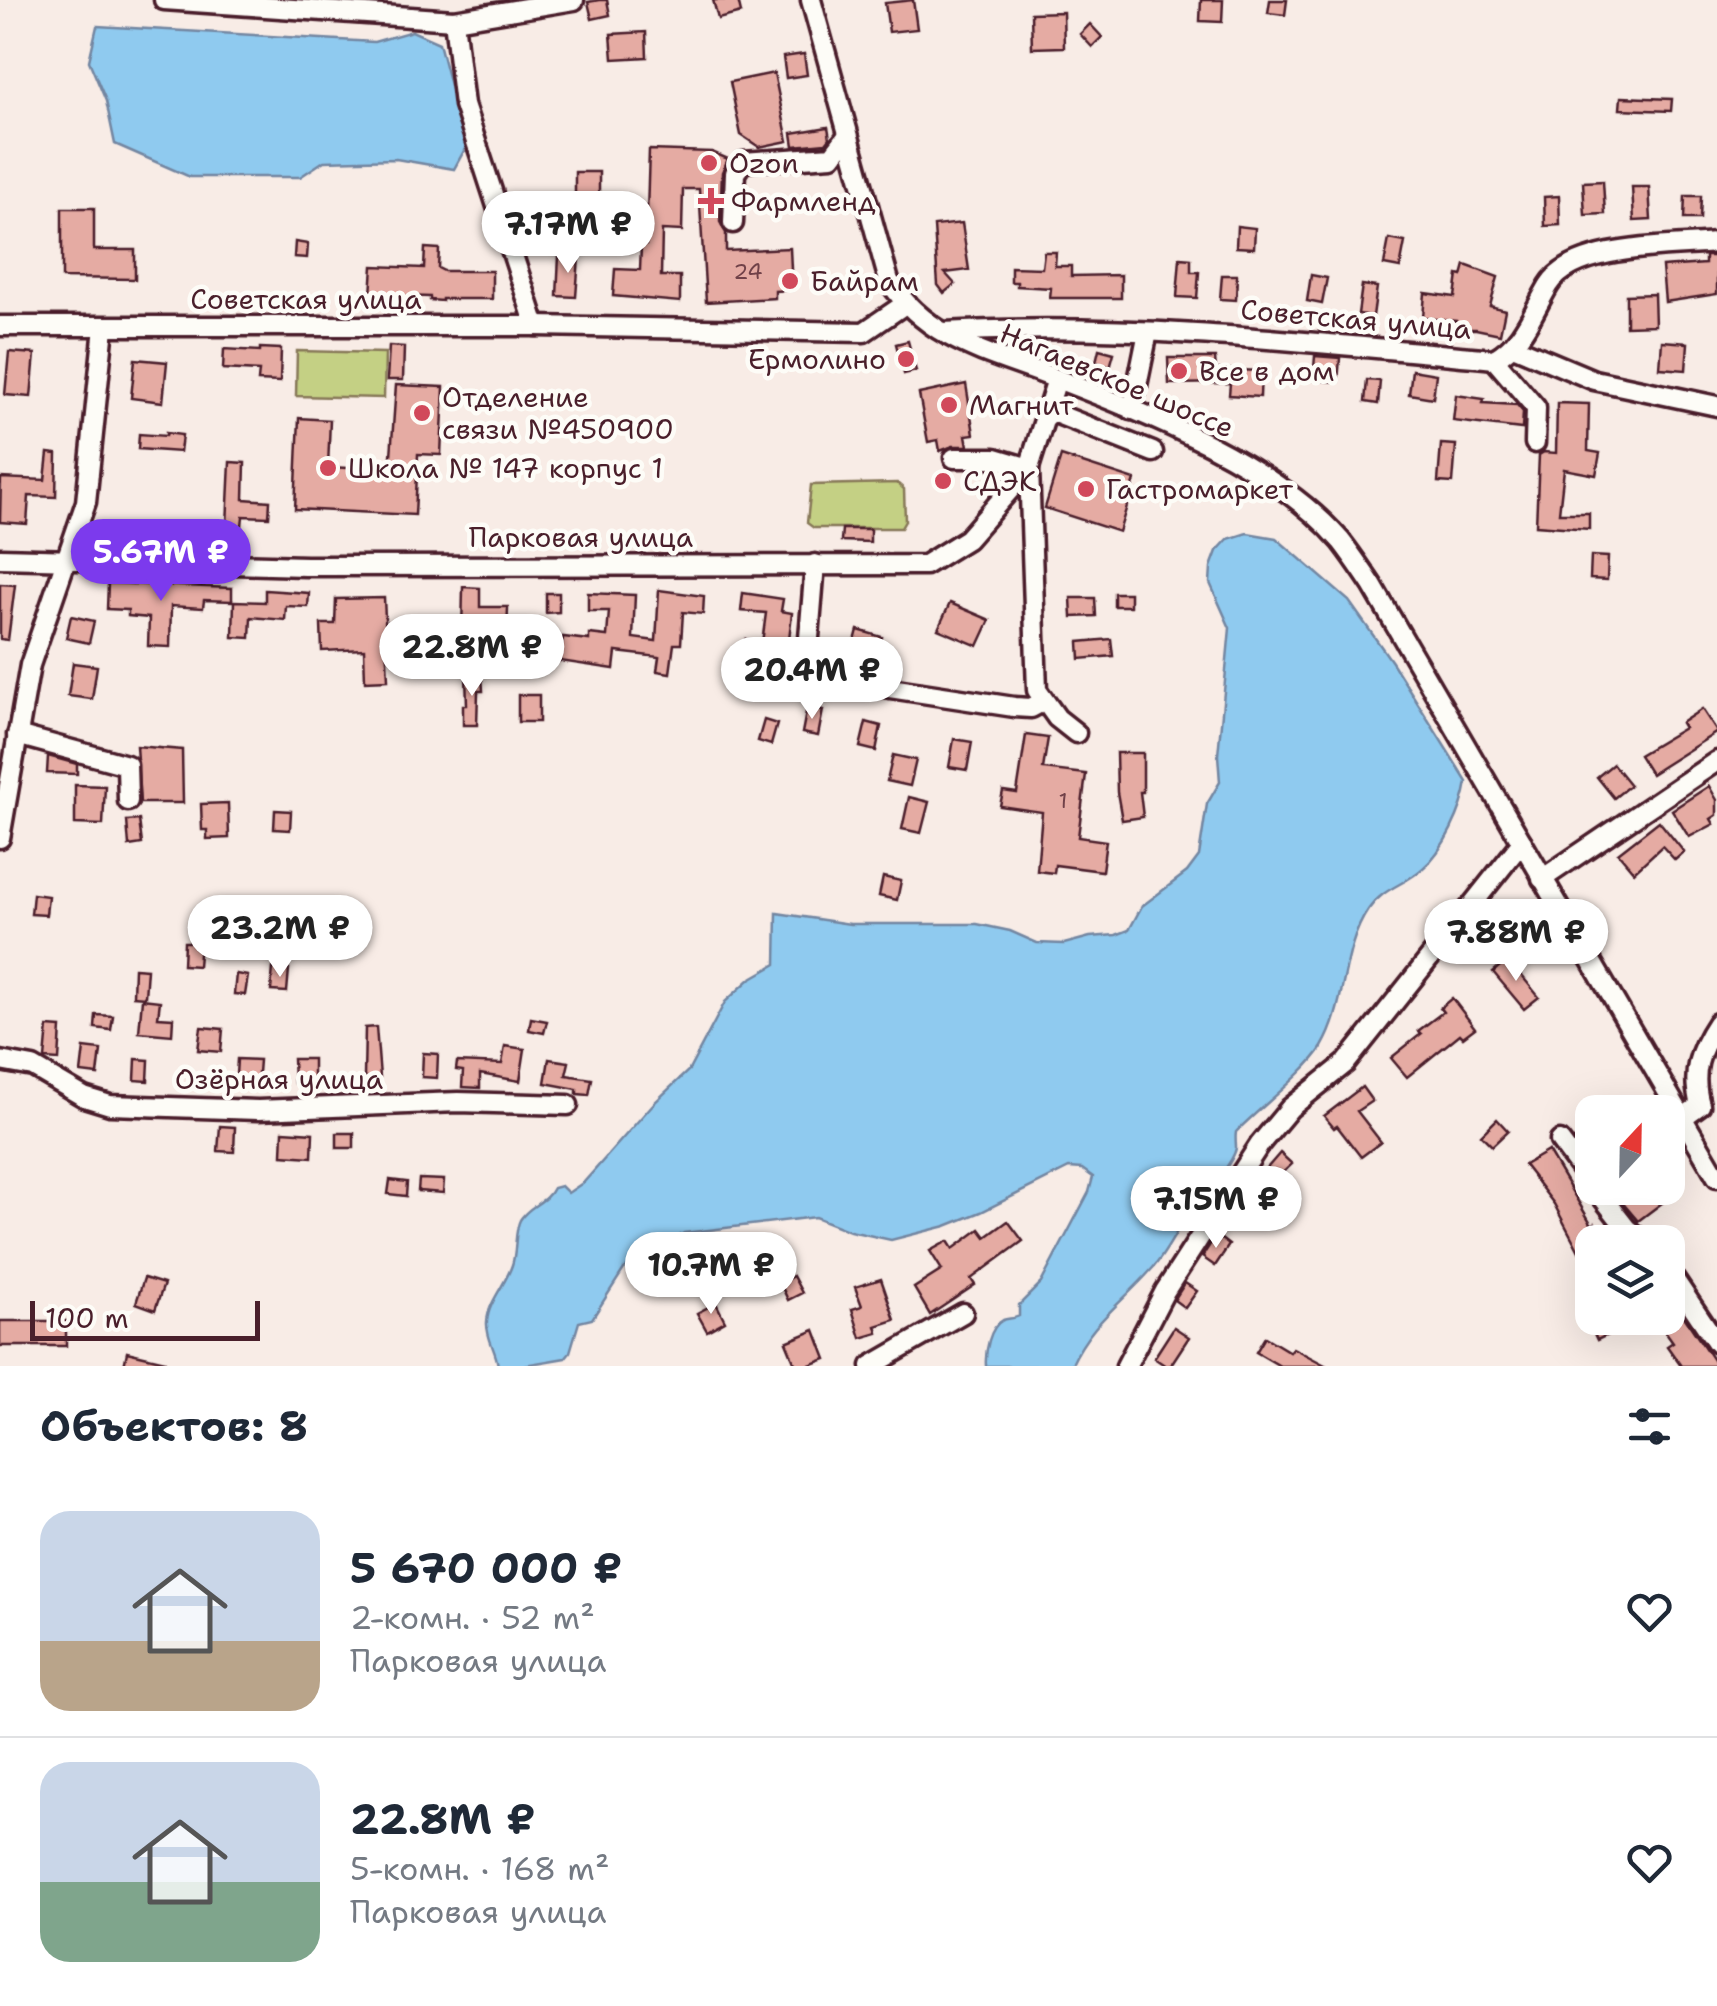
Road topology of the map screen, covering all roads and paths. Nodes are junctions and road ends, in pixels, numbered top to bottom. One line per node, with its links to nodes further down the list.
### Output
1 (164, 0): 4 (street)
2 (574, 0): 4 (street)
3 (811, 0): 5 (street, Нагаевское шоссе)
4 (454, 20): 10 (street)
5 (848, 135): 6 (street); 8 (street, Нагаевское шоссе)
6 (733, 224)
7 (1717, 243): 14 (street, Советская улица)
8 (905, 304): 10 (street, Советская улица); 12 (street, Нагаевское шоссе)
9 (0, 326): 11 (street, Советская улица)
10 (536, 326): 11 (street, Советская улица)
11 (104, 327): 25 (street)
12 (940, 332): 13 (street, Советская улица); 16 (street, Нагаевское шоссе)
13 (1148, 332): 15 (street, Советская улица); 19 (street)
14 (1514, 346): 15 (street, Советская улица); 17 (street)
15 (1494, 359): 20 (street)
16 (1057, 379): 18 (street, Парковая улица); 19 (street, Нагаевское шоссе)
17 (1717, 406)
18 (1047, 410): 21 (street); 23 (street, Парковая улица)
19 (1132, 410): 33 (street, Нагаевское шоссе)
20 (1535, 442)
21 (1153, 452)
22 (954, 458): 23 (street)
23 (1029, 468): 26 (street, Парковая улица); 27 (street)
24 (0, 558): 25 (street, Парковая улица)
25 (64, 559): 26 (street, Парковая улица); 29 (street)
26 (814, 564): 27 (street)
27 (1044, 701): 28 (street)
28 (1076, 733)
29 (16, 735): 31 (street); 32 (street)
30 (1717, 760): 34 (street)
31 (128, 801)
32 (0, 838)
33 (1522, 842): 34 (street, Нагаевское шоссе); 50 (street)
34 (1542, 879): 37 (street, Нагаевское шоссе)
35 (1717, 1024): 39 (street)
36 (0, 1061): 38 (street, Озёрная улица)
37 (1669, 1095)
38 (568, 1104)
39 (1708, 1107)
40 (1685, 1123): 43 (street, Нагаевское шоссе)
41 (1560, 1142): 42 (street)
42 (1575, 1161)
43 (1717, 1177)
44 (1609, 1205): 45 (street)
45 (1624, 1225)
46 (1685, 1295): 48 (street)
47 (963, 1313): 49 (street)
48 (1717, 1343)
49 (871, 1366)
50 (1126, 1366)

